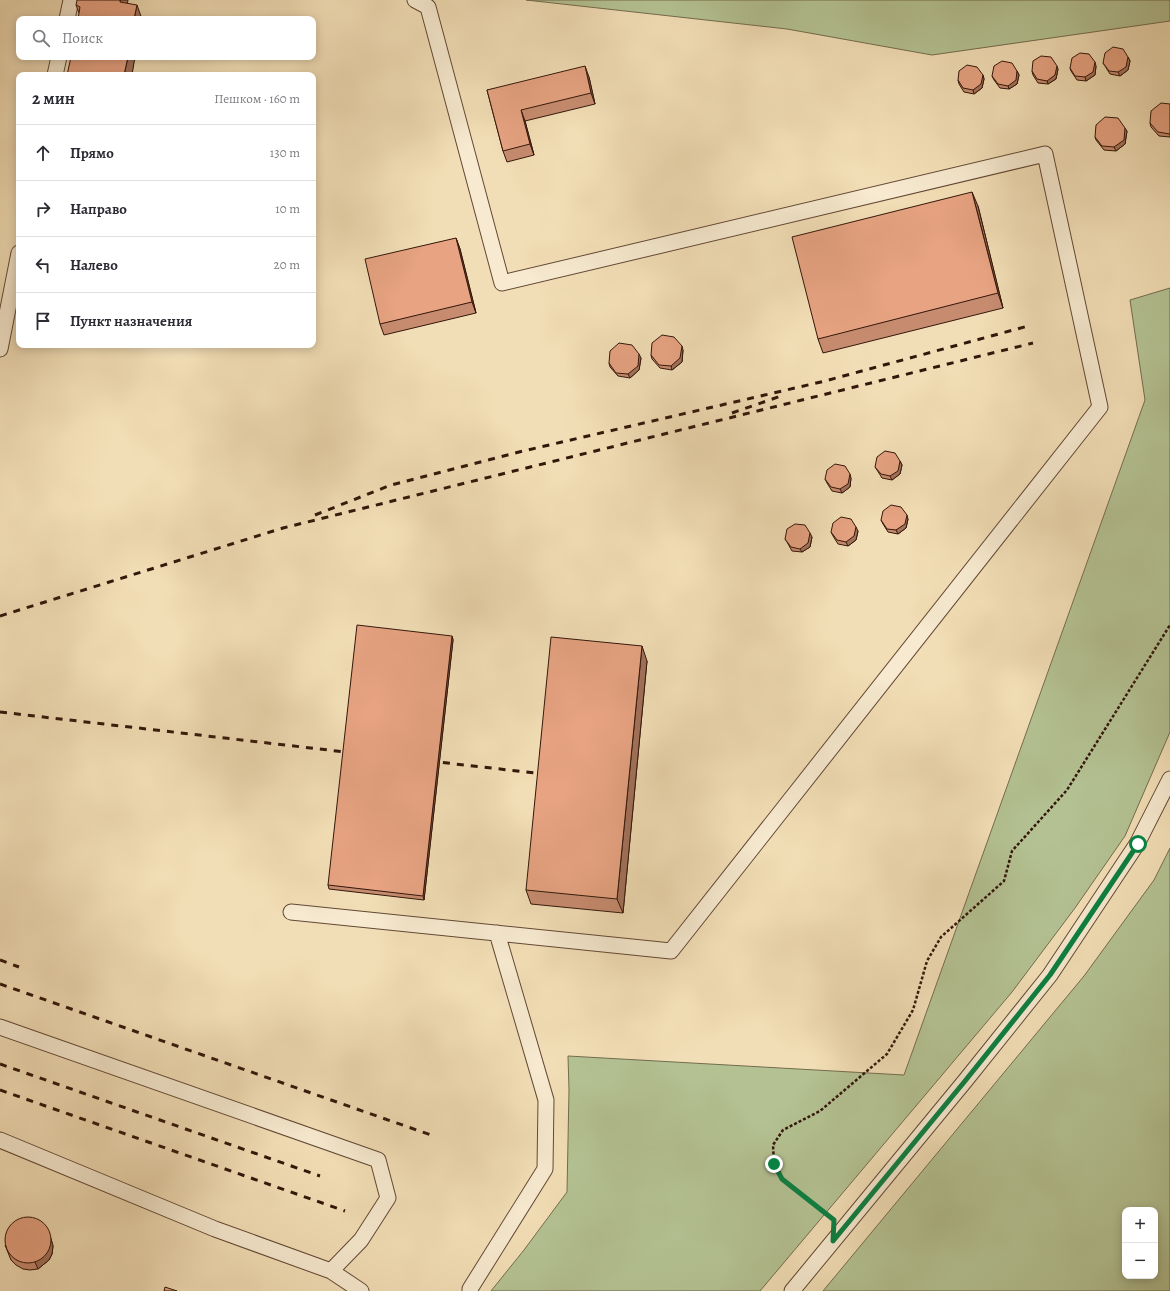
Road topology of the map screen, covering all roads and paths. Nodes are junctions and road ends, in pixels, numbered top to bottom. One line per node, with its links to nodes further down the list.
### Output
1 (71, 0): 3 (lane)
2 (415, 0): 11 (lane)
3 (68, 16)
4 (58, 60): 5 (lane)
5 (56, 72)
6 (16, 269): 7 (lane)
7 (0, 349)
8 (1170, 625): 14 (path)
9 (1170, 779): 14 (lane)
10 (291, 912): 11 (lane)
11 (497, 933): 17 (lane)
12 (0, 1027): 15 (lane)
13 (0, 1140): 15 (lane)
14 (833, 1241): 18 (lane)
15 (331, 1271): 16 (lane)
16 (361, 1291)
17 (470, 1291)
18 (792, 1291)

